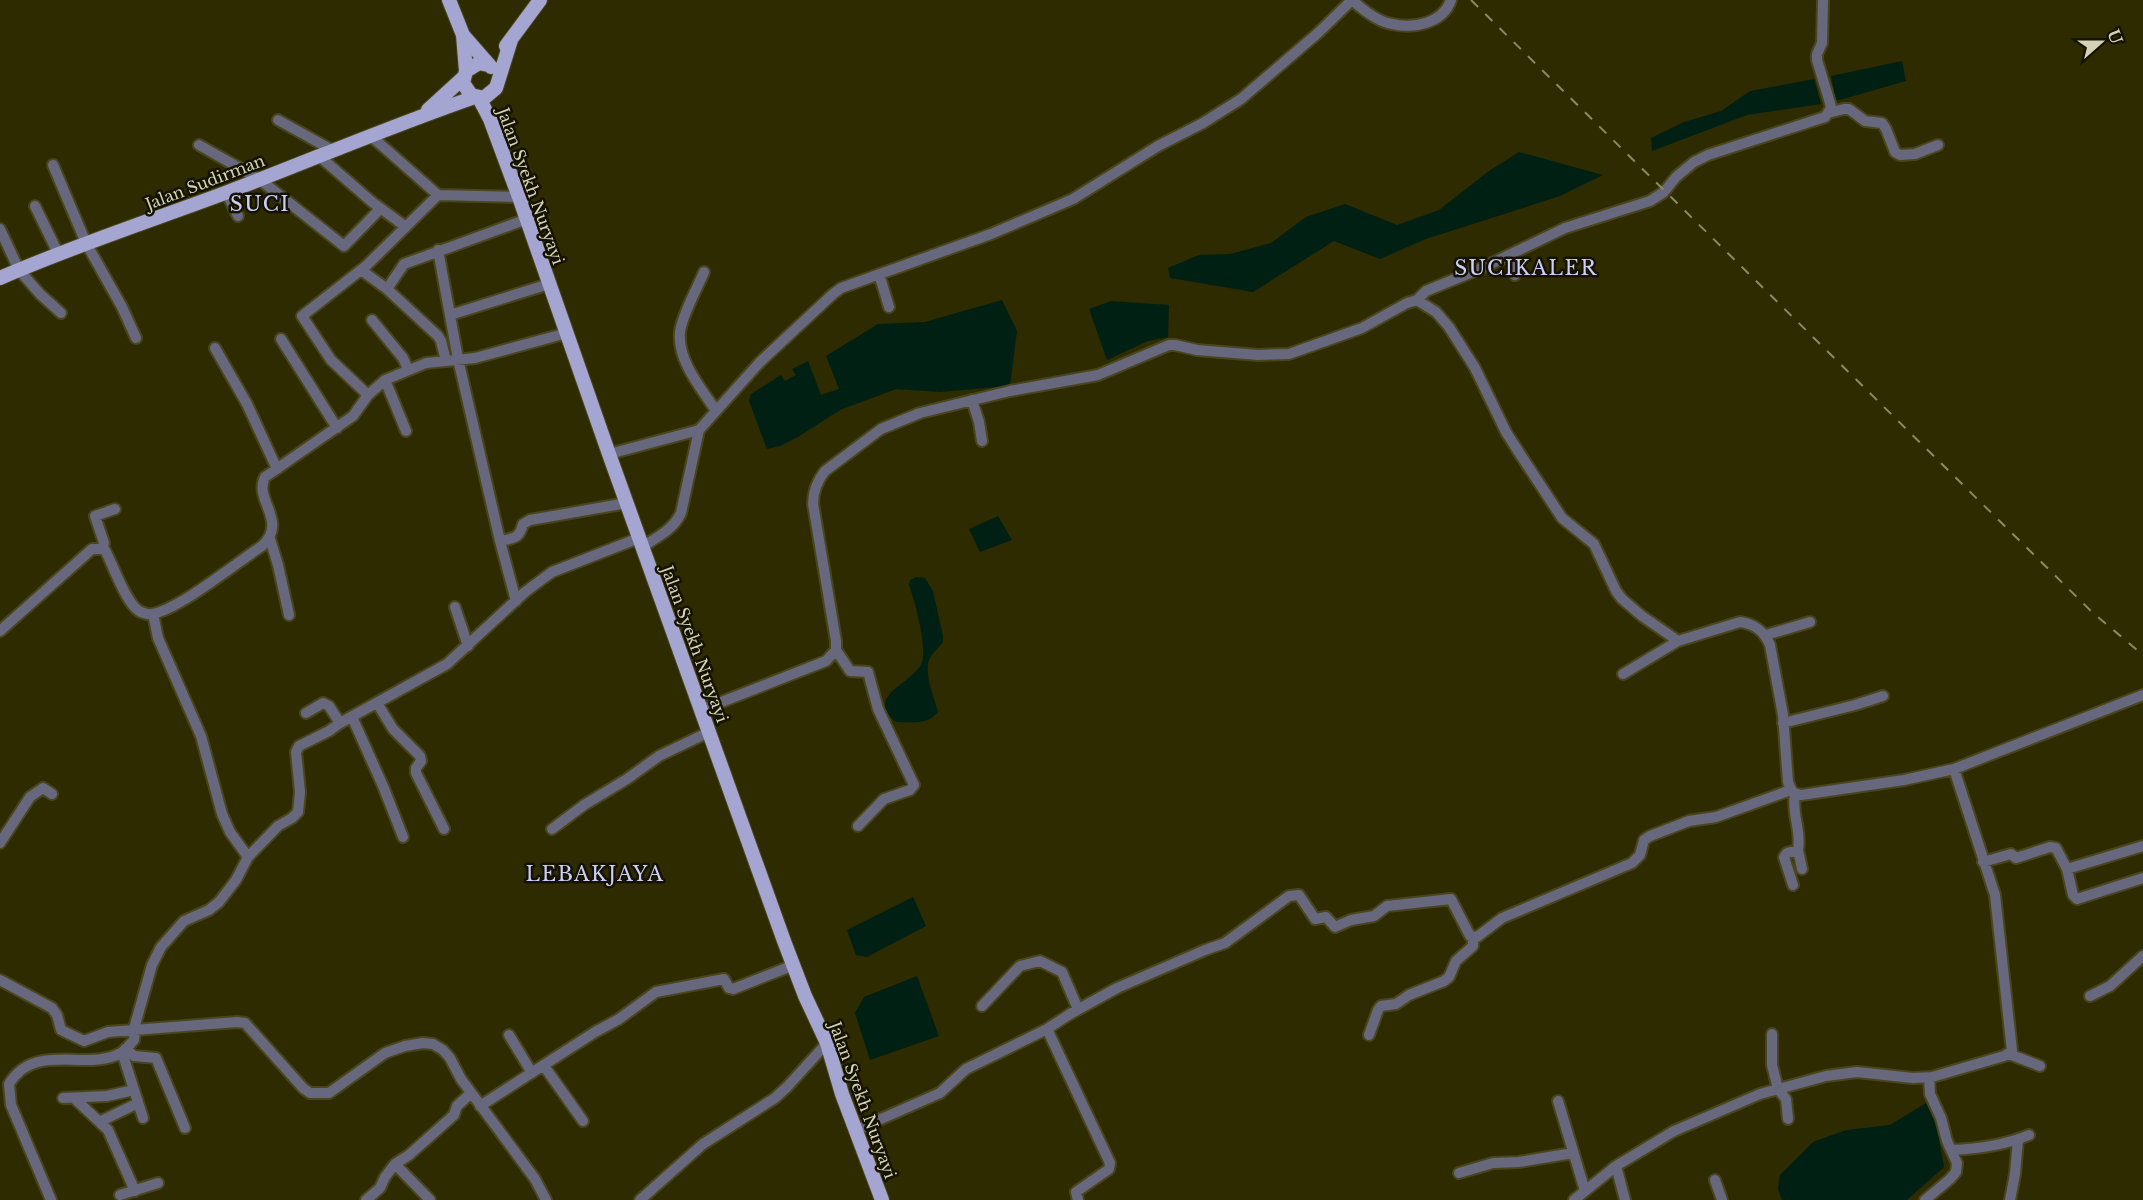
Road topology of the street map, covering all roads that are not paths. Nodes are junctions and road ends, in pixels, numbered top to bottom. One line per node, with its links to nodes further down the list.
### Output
1 (449, 0): 6 (main road)
2 (540, 0): 7 (main road)
3 (1352, 0): 4 (street); 39 (street)
4 (1451, 0)
5 (1824, 0): 12 (street)
6 (463, 35): 8 (main road); 9 (main road)
7 (511, 40): 8 (main road); 10 (main road)
8 (488, 65): 9 (main road); 10 (main road)
9 (465, 74): 11 (main road); 13 (main road, Jalan Sudirman)
10 (495, 87): 11 (main road); 14 (main road)
11 (477, 97): 13 (main road, Jalan Sudirman); 14 (main road, Jalan Syekh Nuryayi)
12 (1828, 113): 18 (street); 35 (street)
13 (422, 115): 16 (main road, Jalan Sudirman)
14 (490, 119): 25 (main road, Jalan Syekh Nuryayi)
15 (278, 120): 19 (street)
16 (371, 135): 19 (main road, Jalan Sudirman); 24 (street)
17 (199, 145): 22 (street)
18 (1938, 146)
19 (332, 150): 20 (main road, Jalan Sudirman)
20 (318, 155): 22 (main road, Jalan Sudirman); 27 (street)
21 (53, 165): 32 (street)
22 (259, 179): 23 (main road, Jalan Sudirman); 27 (street)
23 (226, 192): 28 (street); 32 (main road, Jalan Sudirman)
24 (438, 195): 25 (street); 30 (street)
25 (519, 197): 29 (main road, Jalan Syekh Nuryayi)
26 (35, 206): 34 (street)
27 (380, 209): 30 (street)
28 (238, 216)
29 (527, 219): 33 (street); 42 (main road, Jalan Syekh Nuryayi)
30 (406, 227): 37 (street)
31 (0, 229): 36 (street)
32 (86, 243): 34 (main road, Jalan Sudirman); 50 (street)
33 (438, 250): 43 (street); 47 (street)
34 (58, 253): 36 (main road, Jalan Sudirman)
35 (1509, 255): 40 (street); 44 (street)
36 (19, 270): 41 (main road, Jalan Sudirman); 46 (street)
37 (361, 270): 43 (street); 57 (street)
38 (704, 272): 59 (street)
39 (879, 274): 45 (street); 59 (street)
40 (1515, 275)
41 (0, 278)
42 (549, 284): 47 (street); 49 (main road, Jalan Syekh Nuryayi)
43 (387, 290): 54 (street)
44 (1418, 300): 58 (street); 79 (street)
45 (889, 307)
46 (61, 313)
47 (450, 315): 53 (street)
48 (372, 320): 55 (street)
49 (567, 333): 53 (street); 64 (main road, Jalan Syekh Nuryayi)
50 (136, 338)
51 (281, 339): 60 (street)
52 (215, 348): 65 (street)
53 (458, 359): 54 (street); 69 (street)
54 (446, 361): 55 (street)
55 (408, 369): 56 (street)
56 (385, 380): 57 (street); 62 (street)
57 (368, 396): 60 (street)
58 (972, 400): 63 (street); 81 (street)
59 (716, 411): 61 (street)
60 (337, 428): 65 (street)
61 (699, 430): 64 (street); 70 (street)
62 (406, 431)
63 (982, 441)
64 (609, 454): 66 (main road, Jalan Syekh Nuryayi)
65 (277, 469): 68 (street)
66 (627, 503): 69 (street); 70 (main road, Jalan Syekh Nuryayi)
67 (115, 508): 71 (street)
68 (270, 539): 74 (street); 75 (street)
69 (500, 541): 72 (street)
70 (641, 542): 72 (street); 86 (main road, Jalan Syekh Nuryayi)
71 (102, 549): 74 (street); 77 (street)
72 (516, 601): 80 (street)
73 (455, 607): 80 (street)
74 (153, 614): 102 (street)
75 (289, 615)
76 (1810, 621): 78 (street)
77 (0, 631)
78 (1766, 635): 79 (street); 90 (street)
79 (1678, 640): 82 (street)
80 (468, 646): 85 (street)
81 (836, 650): 86 (street); 95 (street)
82 (1623, 674)
83 (2143, 694): 92 (street)
84 (1883, 696): 90 (street)
85 (377, 703): 88 (street); 96 (street)
86 (701, 710): 91 (main road, Jalan Syekh Nuryayi)
87 (306, 713): 89 (street)
88 (352, 717): 89 (street); 98 (street)
89 (340, 723): 102 (street)
90 (1783, 723): 93 (street)
91 (709, 732): 97 (street); 110 (main road, Jalan Syekh Nuryayi)
92 (1954, 769): 93 (street); 103 (street)
93 (1793, 792): 101 (street); 108 (street)
94 (52, 794): 99 (street)
95 (858, 826)
96 (444, 829)
97 (552, 829)
98 (403, 837)
99 (0, 843)
100 (2143, 846): 105 (street)
101 (1798, 850): 104 (street); 107 (street)
102 (248, 857): 116 (street)
103 (1983, 862): 105 (street); 122 (street)
104 (1802, 869)
105 (2067, 869): 106 (street)
106 (2143, 878)
107 (1793, 885)
108 (1473, 937): 114 (street); 119 (street)
109 (2143, 957): 112 (street)
110 (794, 966): 120 (main road, Jalan Syekh Nuryayi); 123 (street)
111 (0, 980): 116 (street)
112 (2090, 996)
113 (982, 1006): 114 (street)
114 (1078, 1009): 115 (street)
115 (1047, 1029): 140 (street); 157 (street)
116 (134, 1034): 121 (street); 131 (street)
117 (1772, 1034): 129 (street)
118 (509, 1035): 125 (street)
119 (1369, 1035)
120 (827, 1043): 140 (main road, Jalan Syekh Nuryayi); 155 (street)
121 (123, 1051): 127 (street); 130 (street); 139 (street)
122 (2009, 1054): 124 (street); 126 (street)
123 (544, 1066): 125 (street); 138 (street)
124 (2040, 1066)
125 (532, 1073): 134 (street)
126 (1929, 1078): 129 (street); 141 (street)
127 (12, 1079): 128 (street); 151 (street)
128 (0, 1081)
129 (1778, 1089): 136 (street); 144 (street)
130 (134, 1090): 133 (street); 137 (street)
131 (471, 1093): 134 (street); 143 (street)
132 (1558, 1101): 142 (street)
133 (138, 1103): 135 (street); 137 (street)
134 (480, 1106): 154 (street)
135 (143, 1118)
136 (1788, 1119)
137 (101, 1121): 148 (street)
138 (583, 1121)
139 (185, 1128)
140 (856, 1130): 156 (main road, Jalan Syekh Nuryayi)
141 (1951, 1149): 161 (street); 162 (street)
142 (1573, 1153): 145 (street); 149 (street)
143 (395, 1164): 152 (street); 153 (street)
144 (1616, 1166): 149 (street); 159 (street)
145 (1459, 1173)
146 (1715, 1180): 160 (street)
147 (158, 1183): 148 (street)
148 (135, 1191): 150 (street)
149 (1585, 1191): 158 (street)
150 (120, 1195)
151 (51, 1200)
152 (366, 1200)
153 (430, 1200)
154 (546, 1200)
155 (640, 1200)
156 (882, 1200)
157 (1078, 1200)
158 (1574, 1200)
159 (1625, 1200)
160 (1722, 1200)
161 (1925, 1200)
162 (2010, 1200)

